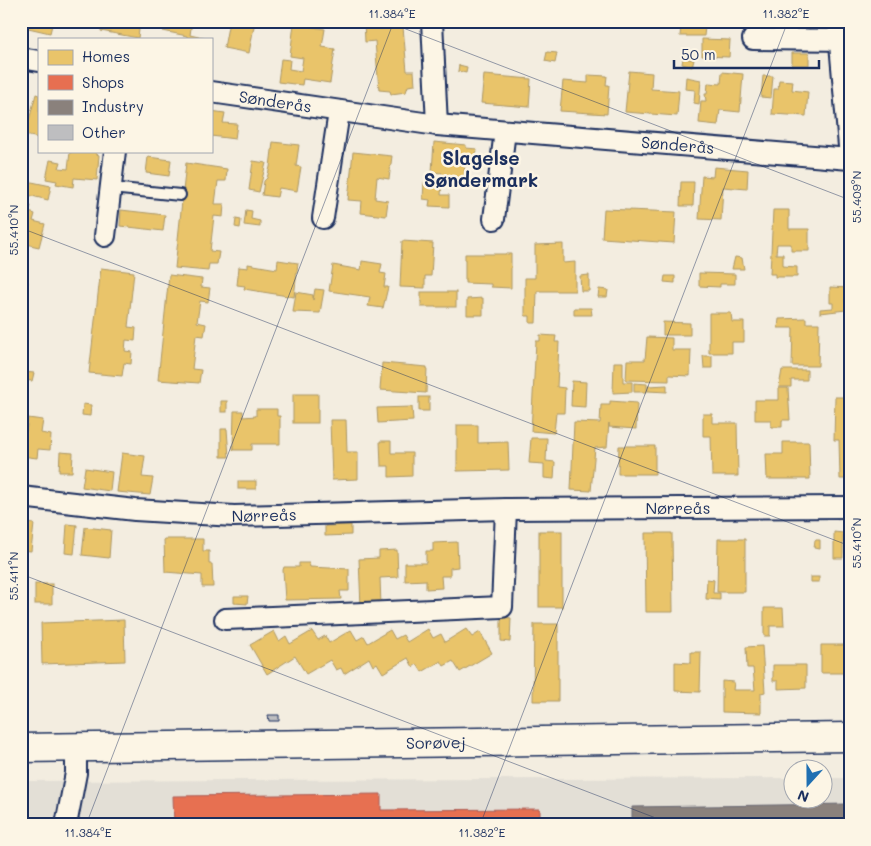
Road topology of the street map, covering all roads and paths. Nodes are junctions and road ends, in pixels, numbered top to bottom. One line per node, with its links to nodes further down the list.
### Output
1 (432, 21): 8 (street)
2 (842, 33): 3 (street); 11 (street)
3 (753, 39)
4 (21, 58): 5 (street)
5 (38, 61)
6 (212, 92): 7 (street, Sønderås)
7 (339, 112): 8 (street, Sønderås); 14 (street)
8 (437, 125): 9 (street, Sønderås)
9 (505, 131): 11 (street, Sønderås); 15 (street)
10 (115, 152): 12 (street)
11 (850, 158)
12 (111, 188): 13 (lane); 16 (street)
13 (180, 195)
14 (323, 218)
15 (494, 219)
16 (105, 236)
17 (21, 497): 19 (street, Nørreås)
18 (850, 508): 19 (street, Nørreås)
19 (506, 509): 20 (street)
20 (225, 619)
21 (850, 738): 23 (street, Sorøvej)
22 (21, 748): 23 (street, Sorøvej)
23 (76, 748): 24 (street)
24 (66, 825)

